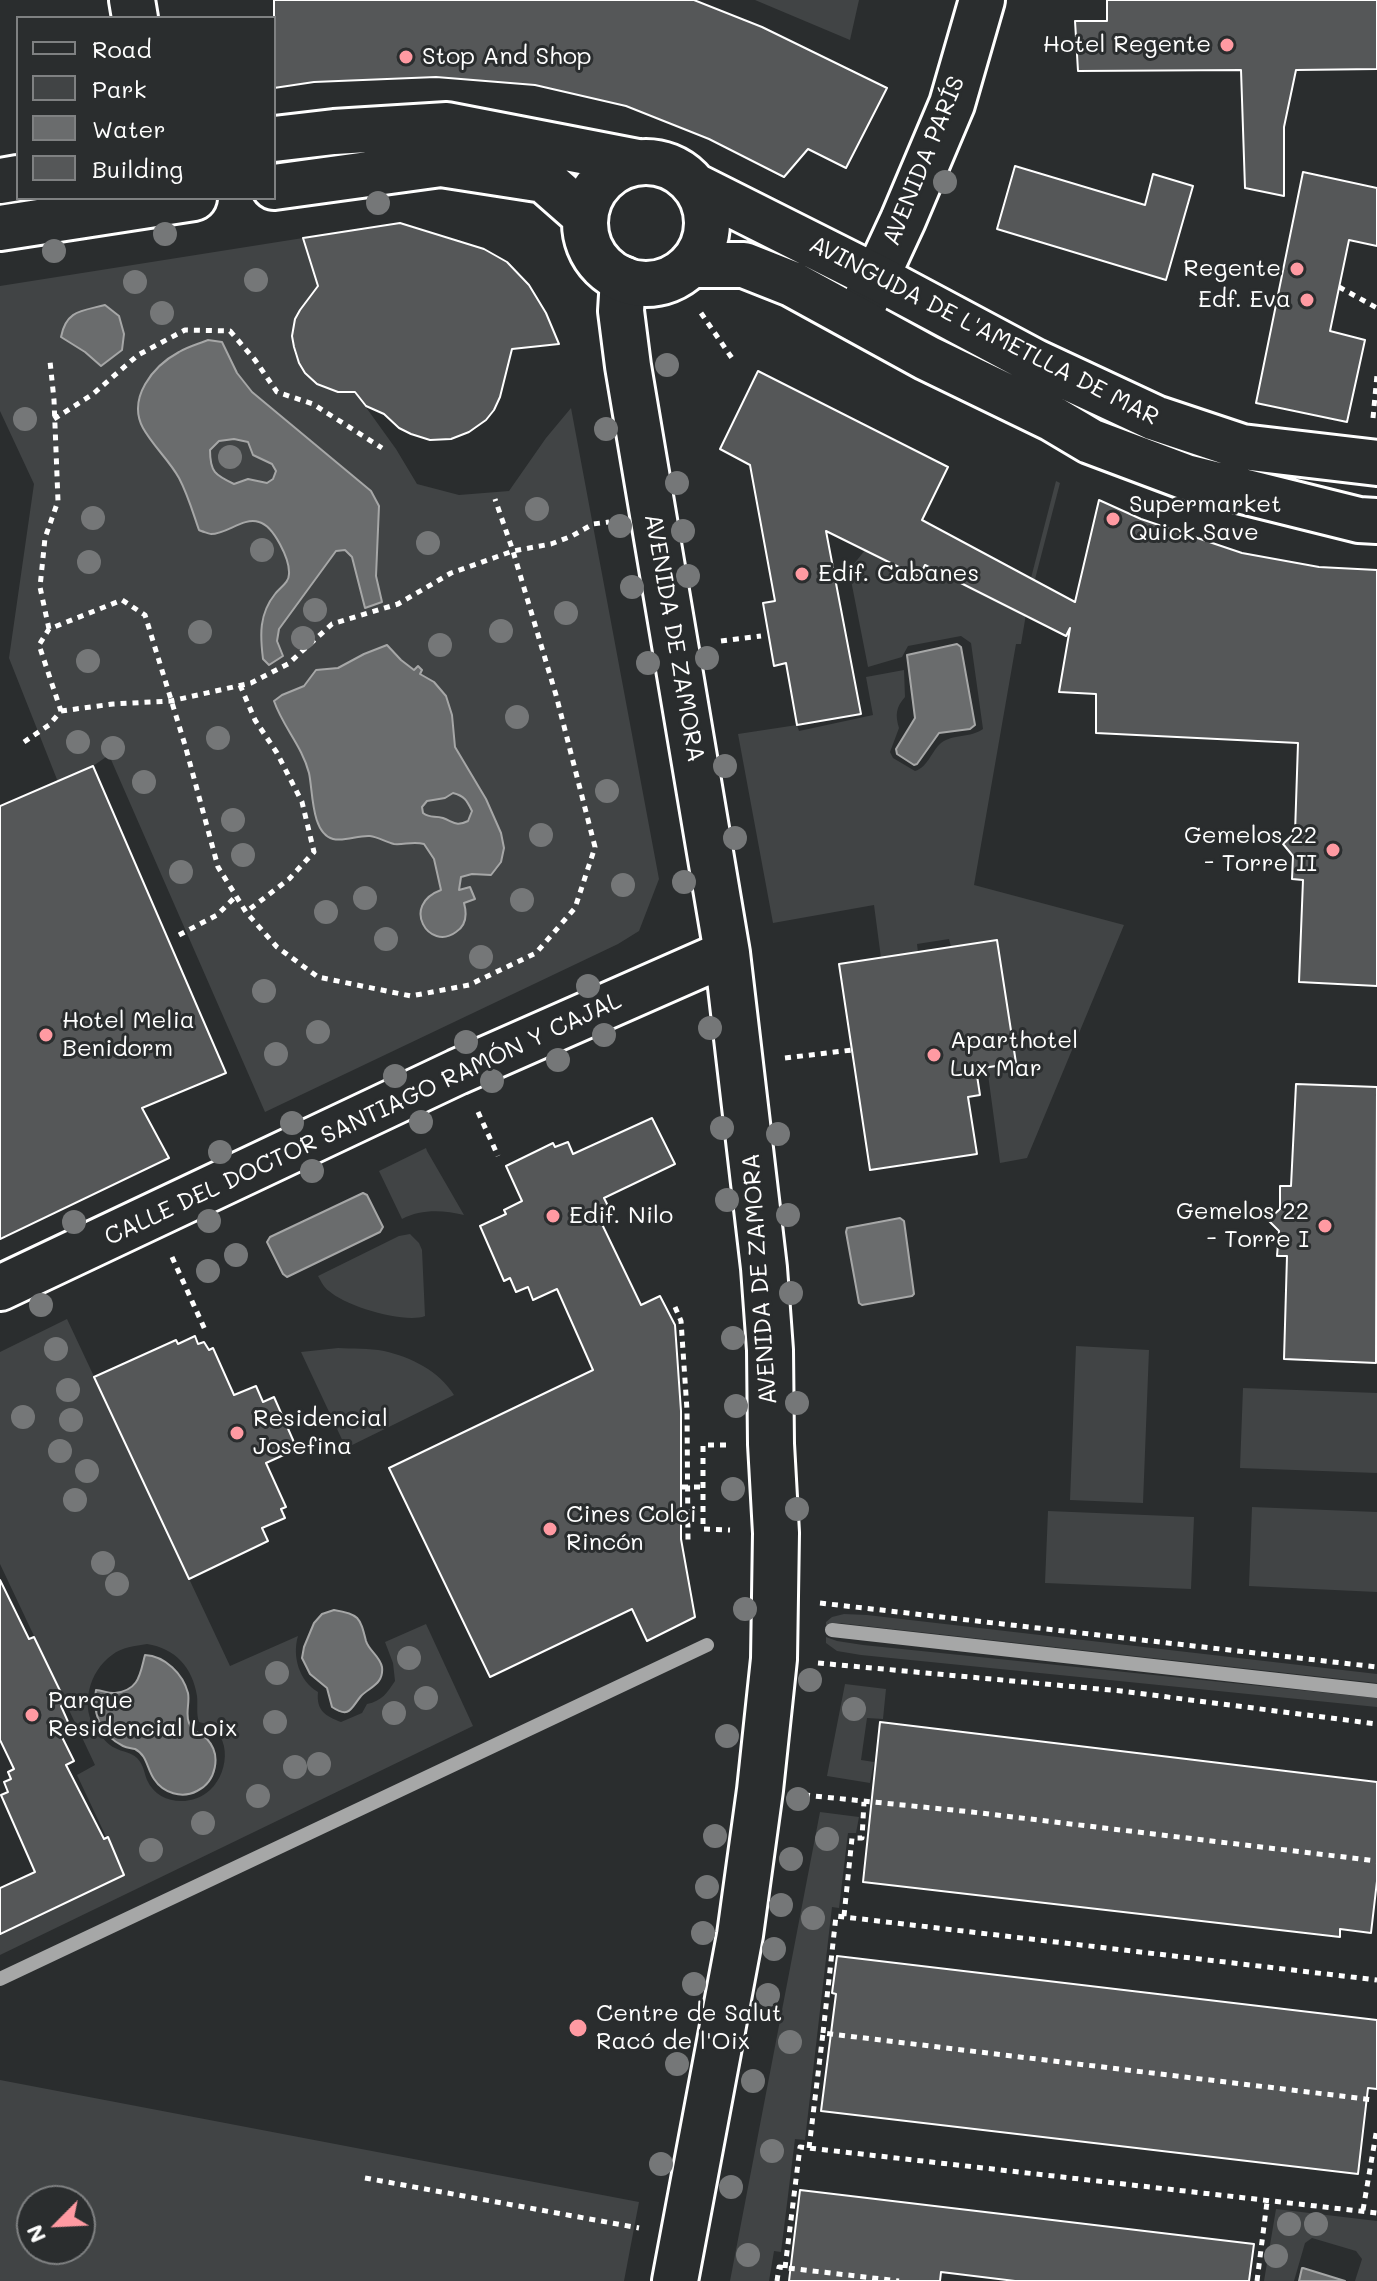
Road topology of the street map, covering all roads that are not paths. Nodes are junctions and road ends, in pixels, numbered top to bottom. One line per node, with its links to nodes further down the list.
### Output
1 (982, 0): 10 (street, AVENIDA PARÍS)
2 (276, 139): 3 (street)
3 (638, 162): 4 (street); 7 (street)
4 (695, 186): 9 (street); 10 (street, AVINGUDA DE L'AMETLLA DE MAR)
5 (276, 187): 7 (street)
6 (181, 200): 8 (street)
7 (585, 216): 11 (street)
8 (0, 228)
9 (682, 271): 11 (street); 12 (street, AVINGUDA DE L'AMETLLA DE MAR)
10 (876, 277): 12 (street, AVENIDA PARÍS); 13 (street, AVINGUDA DE L'AMETLLA DE MAR)
11 (623, 279): 15 (street, AVENIDA DE ZAMORA)
12 (857, 319): 14 (street, AVINGUDA DE L'AMETLLA DE MAR)
13 (1377, 463)
14 (1377, 521)
15 (727, 953): 16 (street, CALLE DEL DOCTOR SANTIAGO RAMÓN Y CAJAL); 17 (street, AVENIDA DE ZAMORA)
16 (0, 1288)
17 (675, 2281)

